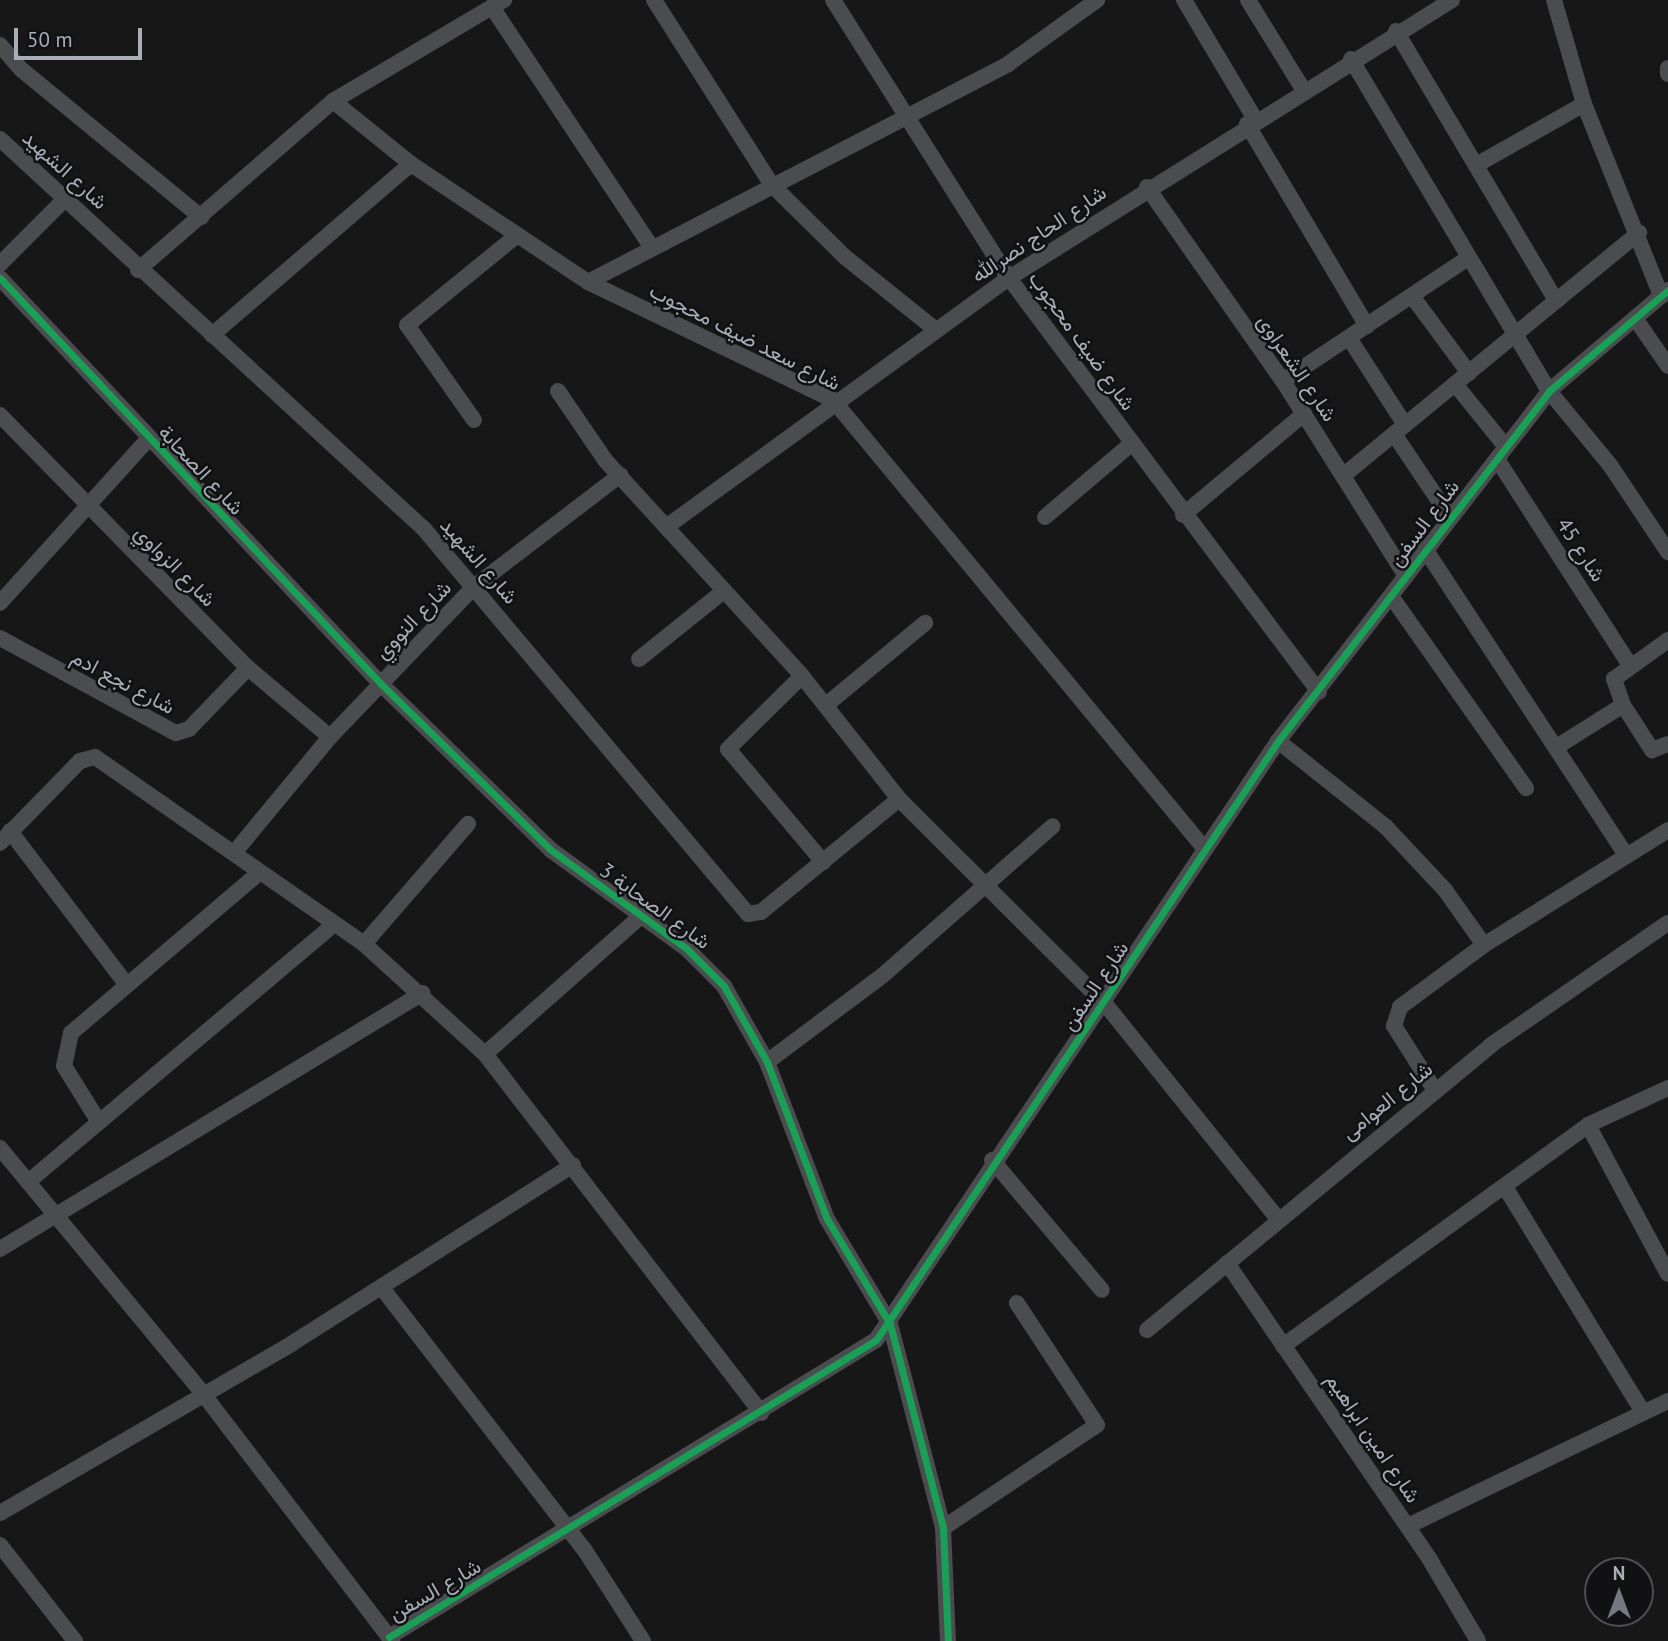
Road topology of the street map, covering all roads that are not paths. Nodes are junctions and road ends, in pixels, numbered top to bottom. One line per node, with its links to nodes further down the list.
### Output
1 (654, 0): 23 (street)
2 (832, 0): 18 (street, شارع ضيف محجوب)
3 (1097, 0): 18 (street)
4 (1184, 0): 19 (street)
5 (1248, 0): 15 (street)
6 (1452, 0): 9 (street, شارع الحاج نصرالله)
7 (1554, 0): 17 (street)
8 (498, 4): 16 (street); 29 (street)
9 (1420, 7): 10 (street, شارع الحاج نصرالله)
10 (1396, 31): 12 (street, شارع الحاج نصرالله); 22 (street)
11 (0, 45): 26 (street)
12 (1351, 59): 15 (street, شارع الحاج نصرالله); 30 (street)
13 (1668, 68): 14 (street)
14 (1668, 74)
15 (1303, 89): 19 (street, شارع الحاج نصرالله)
16 (333, 101): 21 (street, شارع سعد ضيف محجوب); 26 (street)
17 (1584, 103): 22 (street); 27 (street)
18 (906, 120): 23 (street); 34 (street, شارع ضيف محجوب)
19 (1251, 122): 24 (street, شارع الحاج نصرالله); 40 (street)
20 (0, 139): 25 (street, شارع الشهيد)
21 (411, 164): 28 (street, شارع سعد ضيف محجوب); 43 (street)
22 (1478, 164): 38 (street)
23 (772, 185): 29 (street); 41 (street)
24 (1147, 187): 34 (street, شارع الحاج نصرالله); 47 (street, شارع الشعراوى)
25 (68, 196): 31 (street); 32 (street, شارع الشهيد)
26 (201, 217): 32 (street)
27 (1639, 233): 36 (street); 38 (street)
28 (515, 237): 35 (street, شارع سعد ضيف محجوب); 54 (street)
29 (650, 245): 35 (street)
30 (1468, 258): 37 (street); 42 (street)
31 (0, 264)
32 (138, 270): 43 (street, شارع الشهيد)
33 (0, 278): 56 (street, شارع الصحابة)
34 (1009, 278): 41 (street, شارع الحاج نصرالله); 57 (street, شارع ضيف محجوب)
35 (588, 282): 51 (street, شارع سعد ضيف محجوب)
36 (1665, 293): 39 (street, شارع السفن)
37 (1412, 296): 40 (street); 46 (street)
38 (1556, 301): 42 (street)
39 (1635, 318): 45 (street); 50 (street, شارع السفن)
40 (1367, 326): 44 (street)
41 (934, 329): 51 (street, شارع الحاج نصرالله)
42 (1517, 333): 46 (street); 50 (street)
43 (212, 335): 69 (street, شارع الشهيد)
44 (1349, 338): 47 (street); 55 (street)
45 (1668, 366)
46 (1469, 373): 48 (street)
47 (1283, 381): 52 (street, شارع الشعراوى)
48 (1455, 384): 55 (street); 58 (street, شارع 45)
49 (558, 391): 59 (street)
50 (1549, 391): 58 (street, شارع السفن); 67 (street)
51 (833, 400): 65 (street, شارع الحاج نصرالله); 94 (street, شارع سعد ضيف محجوب)
52 (1304, 414): 60 (street, شارع الشعراوى); 62 (street)
53 (0, 415): 61 (street, شارع الزواوي)
54 (474, 420)
55 (1400, 429): 60 (street); 63 (street)
56 (148, 439): 61 (street); 80 (street, شارع الصحابة)
57 (1131, 444): 62 (street, شارع ضيف محجوب); 64 (street)
58 (1502, 453): 63 (street, شارع السفن); 77 (street, شارع 45)
59 (620, 475): 65 (street); 69 (street, شارع النووي)
60 (1344, 475): 68 (street, شارع الشعراوى)
61 (89, 510): 72 (street); 78 (street, شارع الزواوي)
62 (1183, 515): 81 (street, شارع ضيف محجوب)
63 (1449, 516): 66 (street, شارع السفن)
64 (1045, 517)
65 (666, 527): 70 (street)
66 (1425, 549): 68 (street, شارع السفن); 87 (street)
67 (1668, 552)
68 (1406, 576): 71 (street, شارع السفن)
69 (475, 586): 80 (street, شارع النووي); 97 (street, شارع الشهيد)
70 (724, 591): 76 (street); 79 (street)
71 (1391, 596): 81 (street, شارع السفن); 88 (street)
72 (0, 603)
73 (925, 623): 82 (street)
74 (0, 638): 78 (street, شارع نجع ادم)
75 (1668, 640): 77 (street)
76 (639, 659)
77 (1630, 665): 83 (street)
78 (248, 668): 84 (street, شارع الزواوي)
79 (802, 676): 82 (street); 97 (street)
80 (380, 683): 84 (street, شارع النووي); 100 (street, شارع الصحابة 3)
81 (1319, 692): 85 (street, شارع السفن)
82 (826, 705): 89 (street)
83 (1623, 705): 86 (street); 87 (street)
84 (330, 737): 95 (street, شارع النووي)
85 (1278, 741): 94 (street, شارع السفن); 104 (street)
86 (1668, 744)
87 (1558, 746): 96 (street)
88 (1526, 788)
89 (899, 799): 97 (street, شارع الشهيد); 99 (street)
90 (468, 824): 103 (street)
91 (1053, 826): 99 (street)
92 (1668, 830): 96 (street)
93 (5, 837): 95 (street); 105 (street)
94 (1204, 848): 107 (street, شارع السفن)
95 (234, 853): 98 (street)
96 (1625, 853): 104 (street)
97 (824, 862)
98 (259, 873): 102 (street); 105 (street)
99 (990, 886): 107 (street); 109 (street)
100 (641, 916): 108 (street); 109 (street, شارع الصحابة 3)
101 (1668, 923): 111 (street, شارع العوامى)
102 (333, 925): 103 (street); 112 (street)
103 (365, 944): 106 (street)
104 (1485, 945): 111 (street)
105 (126, 984): 112 (street)
106 (423, 993): 108 (street); 119 (street)
107 (1107, 1005): 115 (street, شارع السفن); 120 (street)
108 (485, 1054): 116 (street)
109 (767, 1062): 127 (street, شارع الصحابة 3)
110 (1668, 1088): 113 (street)
111 (1434, 1089): 120 (street, شارع العوامى)
112 (99, 1122): 117 (street)
113 (1588, 1125): 118 (street); 123 (street)
114 (0, 1148): 117 (street)
115 (992, 1160): 125 (street); 127 (street, شارع السفن)
116 (573, 1165): 124 (street); 133 (street)
117 (28, 1182): 119 (street)
118 (1505, 1187): 129 (street); 132 (street)
119 (54, 1214): 121 (street); 130 (street)
120 (1278, 1219): 122 (street, شارع العوامى)
121 (0, 1249)
122 (1227, 1264): 128 (street, شارع العوامى); 129 (street, شارع امين ابراهيم)
123 (1668, 1274)
124 (382, 1288): 130 (street); 137 (street)
125 (1102, 1290)
126 (1017, 1303): 136 (street)
127 (890, 1324): 133 (street, شارع السفن); 136 (street, شارع الصحابة 3)
128 (1147, 1330)
129 (1283, 1346): 135 (street, شارع امين ابراهيم)
130 (204, 1395): 134 (street); 139 (street)
131 (1668, 1401): 132 (street)
132 (1643, 1412): 135 (street)
133 (761, 1413): 137 (street, شارع السفن)
134 (0, 1513)
135 (1408, 1526): 143 (street, شارع امين ابراهيم)
136 (943, 1528): 142 (street, شارع الصحابة 3)
137 (570, 1532): 139 (street, شارع السفن); 140 (street)
138 (0, 1545): 141 (street)
139 (391, 1639)
140 (642, 1640)
141 (75, 1641)
142 (948, 1641)
143 (1478, 1641)

